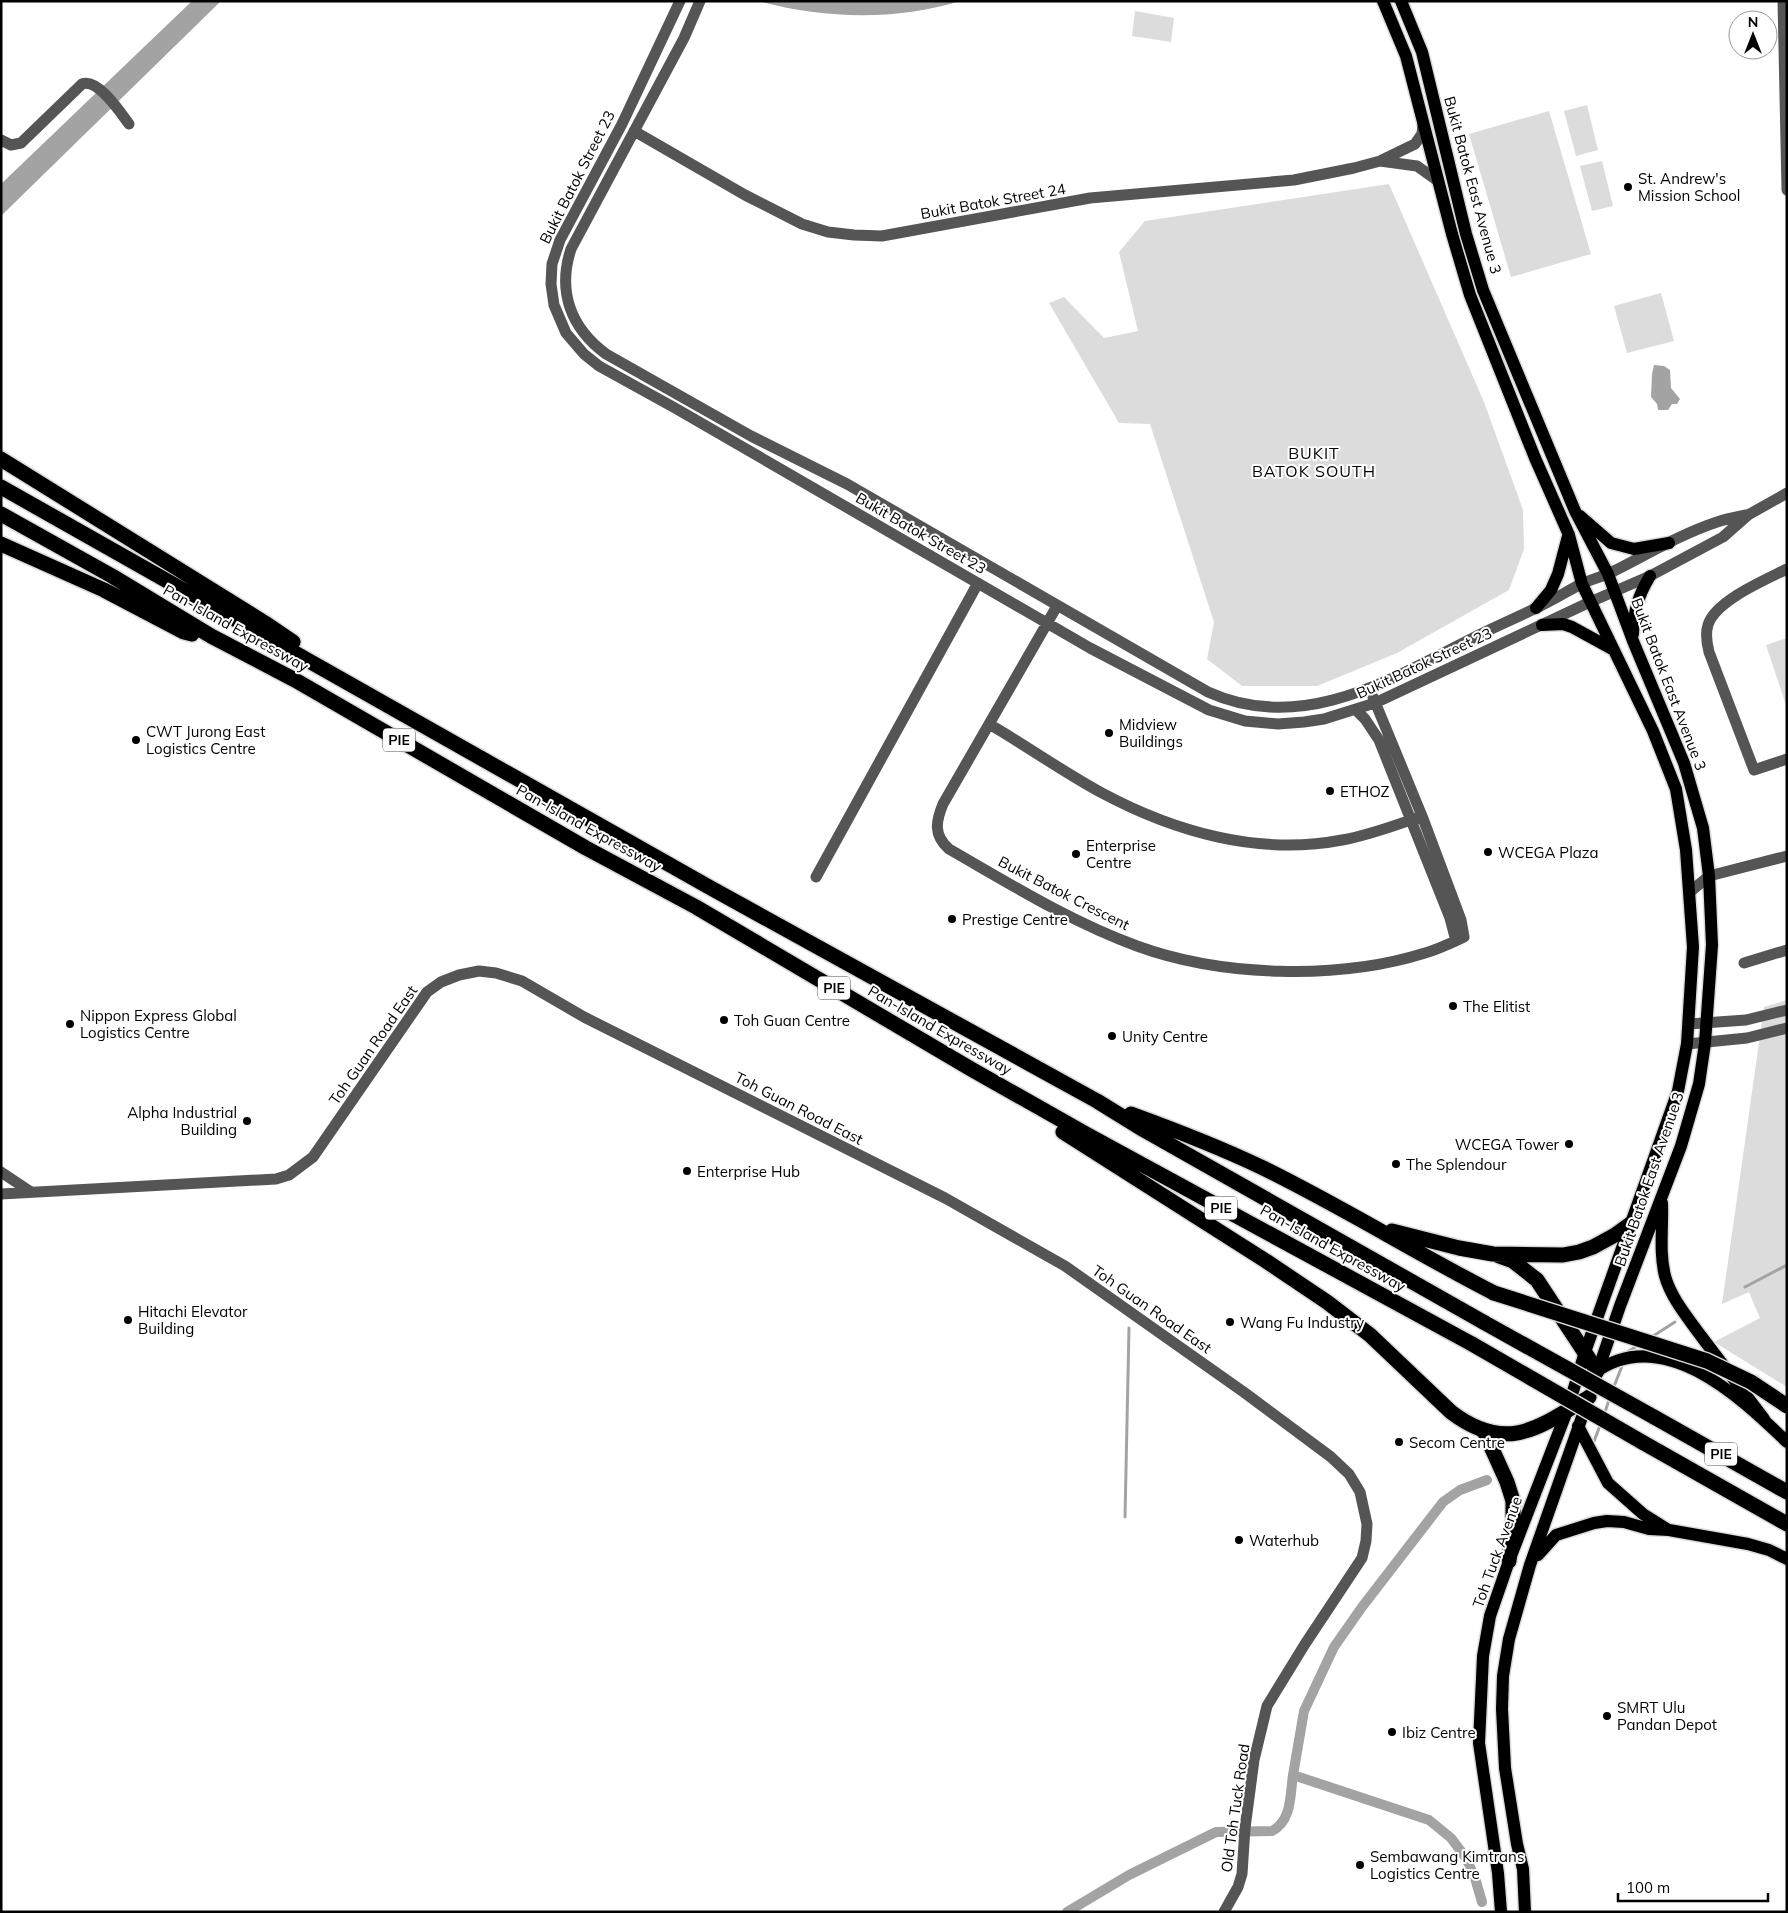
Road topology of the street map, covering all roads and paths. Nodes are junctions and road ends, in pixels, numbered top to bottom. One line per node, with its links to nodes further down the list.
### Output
1 (680, 1): 25 (street, Bukit Batok Street 23)
2 (700, 1): 8 (street, Bukit Batok Street 23)
3 (1383, 1): 7 (main road, Bukit Batok East Avenue 3)
4 (1401, 1): 16 (main road, Bukit Batok East Avenue 3)
5 (1783, 1): 12 (street)
6 (129, 124): 9 (street)
7 (1423, 124): 10 (street, Bukit Batok Street 24); 11 (main road, Bukit Batok East Avenue 3)
8 (634, 131): 10 (street, Bukit Batok Street 24); 29 (street, Bukit Batok Street 23)
9 (1, 140)
10 (1380, 161): 11 (street, Bukit Batok Street 24)
11 (1438, 181): 19 (main road, Bukit Batok East Avenue 3)
12 (1787, 190)
13 (1, 459): 37 (highway)
14 (1, 487): 37 (highway, Pan-Island Expressway / PIE)
15 (1787, 493): 18 (street)
16 (1574, 511): 20 (main road); 23 (main road, Bukit Batok East Avenue 3)
17 (1, 514): 33 (highway, Pan-Island Expressway / PIE)
18 (1748, 514): 20 (street, Bukit Batok Street 23); 24 (street, Bukit Batok Street 23)
19 (1569, 535): 26 (main road, Bukit Batok East Avenue 3); 30 (main road)
20 (1670, 543): 23 (street, Bukit Batok Street 23)
21 (1, 544): 33 (highway)
22 (1787, 569): 41 (street)
23 (1608, 574): 26 (street, Bukit Batok Street 23); 27 (main road, Bukit Batok East Avenue 3)
24 (1650, 576): 27 (street, Bukit Batok Street 23); 34 (main road)
25 (978, 583): 31 (street, Bukit Batok Street 23); 45 (street)
26 (1582, 584): 28 (main road, Bukit Batok East Avenue 3); 30 (street, Bukit Batok Street 23)
27 (1615, 592): 28 (street, Bukit Batok Street 23); 34 (main road, Bukit Batok East Avenue 3)
28 (1590, 602): 32 (street, Bukit Batok Street 23); 35 (main road, Bukit Batok East Avenue 3)
29 (1057, 606): 31 (street, Bukit Batok Crescent); 36 (street, Bukit Batok Street 23)
30 (1536, 608): 36 (street, Bukit Batok Street 23)
31 (1047, 623): 39 (street, Bukit Batok Street 23); 40 (street, Bukit Batok Crescent)
32 (1542, 625): 35 (main road); 38 (street, Bukit Batok Street 23)
33 (211, 636): 55 (highway, Pan-Island Expressway / PIE)
34 (1633, 642): 44 (main road, Bukit Batok East Avenue 3)
35 (1614, 650): 46 (main road, Bukit Batok East Avenue 3)
36 (1369, 688): 38 (street, Bukit Batok Crescent)
37 (374, 699): 56 (highway, Pan-Island Expressway / PIE)
38 (1375, 704): 39 (street, Bukit Batok Street 23); 42 (street, Bukit Batok Crescent)
39 (1356, 710): 42 (street, Bukit Batok Crescent)
40 (989, 724): 42 (street); 42 (street, Bukit Batok Crescent)
41 (1787, 759)
42 (1417, 818)
43 (1787, 856): 44 (street)
44 (1709, 876): 46 (street); 51 (main road, Bukit Batok East Avenue 3)
45 (816, 877)
46 (1690, 892): 50 (main road, Bukit Batok East Avenue 3)
47 (1787, 950): 48 (street)
48 (1744, 963)
49 (1787, 1010): 51 (street)
50 (1689, 1024): 51 (street); 54 (main road, Bukit Batok East Avenue 3)
51 (1706, 1024): 53 (main road, Bukit Batok East Avenue 3)
52 (1787, 1028): 53 (street)
53 (1705, 1043): 54 (street); 60 (main road, Bukit Batok East Avenue 3)
54 (1687, 1044): 61 (main road, Bukit Batok East Avenue 3)
55 (971, 1069): 72 (highway); 75 (highway, Pan-Island Expressway / PIE, bridge)
56 (1097, 1101): 62 (highway); 74 (highway, Pan-Island Expressway / PIE, bridge)
57 (1, 1172): 58 (street)
58 (31, 1192): 59 (street, Toh Guan Road East); 80 (street, Toh Guan Road East)
59 (1, 1194)
60 (1662, 1197): 65 (main road, Bukit Batok East Avenue 3); 70 (main road)
61 (1633, 1222): 63 (highway); 64 (main road, Bukit Batok East Avenue 3)
62 (1369, 1225): 63 (highway); 68 (highway, bridge)
63 (1493, 1254): 64 (highway)
64 (1585, 1352): 65 (highway); 66 (main road, Bukit Batok East Avenue 3)
65 (1597, 1371): 66 (main road); 67 (main road, Bukit Batok East Avenue 3); 70 (main road)
66 (1574, 1388): 69 (main road, Toh Tuck Avenue)
67 (1589, 1397): 69 (highway); 71 (main road)
68 (1787, 1406)
69 (1567, 1411): 71 (main road); 72 (highway); 78 (main road, Toh Tuck Avenue)
70 (1764, 1419): 73 (main road)
71 (1579, 1428): 76 (main road); 79 (main road)
72 (1484, 1431): 78 (highway)
73 (1787, 1442)
74 (1787, 1492)
75 (1787, 1524)
76 (1669, 1530): 77 (main road); 79 (main road)
77 (1787, 1559)
78 (1508, 1561): 82 (main road, Toh Tuck Avenue)
79 (1530, 1565): 83 (main road)
80 (1268, 1706): 81 (street, Old Toh Tuck Road)
81 (1224, 1912)
82 (1501, 1912)
83 (1525, 1912)

